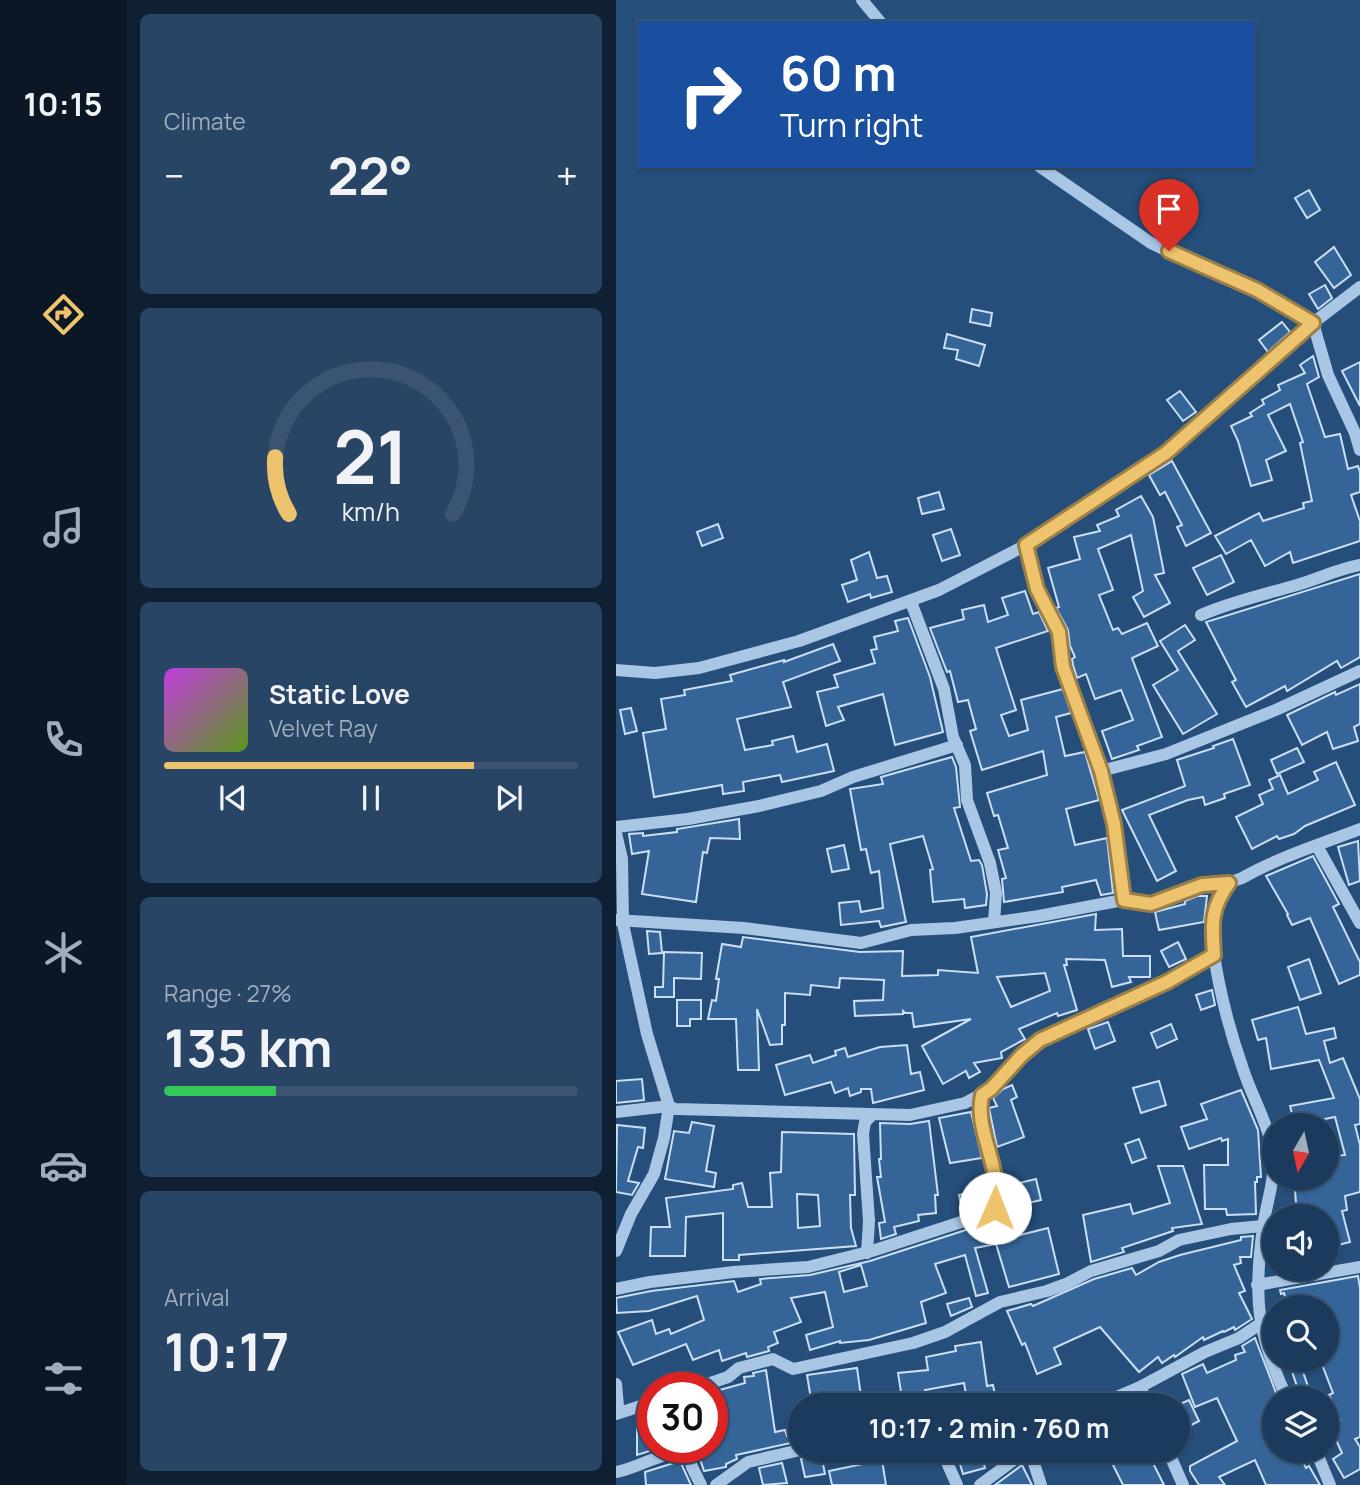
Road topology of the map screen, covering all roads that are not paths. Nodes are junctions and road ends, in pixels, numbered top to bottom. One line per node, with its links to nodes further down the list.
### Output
1 (862, 0): 2 (street)
2 (879, 21)
3 (1042, 168): 5 (street)
4 (1360, 287): 5 (street)
5 (1313, 323): 6 (street); 7 (street)
6 (1360, 450)
7 (1026, 545): 9 (street); 14 (street)
8 (1360, 565): 10 (street)
9 (911, 602): 11 (street); 13 (street)
10 (1201, 615)
11 (616, 670)
12 (1360, 671): 14 (street)
13 (957, 745): 15 (street); 22 (street)
14 (1101, 771): 20 (street)
15 (616, 827)
16 (1360, 829): 18 (street)
17 (616, 833): 21 (street)
18 (1317, 846): 19 (street); 23 (street)
19 (1229, 883): 20 (street); 24 (street)
20 (1124, 900): 22 (street)
21 (620, 920): 22 (street); 26 (street)
22 (995, 922)
23 (1360, 923)
24 (1214, 955): 25 (street); 29 (street)
25 (982, 1095): 28 (street); 33 (street)
26 (669, 1106): 27 (street); 28 (street); 32 (street)
27 (616, 1112)
28 (872, 1115): 33 (street)
29 (1267, 1204)
30 (1262, 1226): 38 (street)
31 (1262, 1236): 35 (street)
32 (616, 1251)
33 (867, 1253): 36 (street)
34 (1360, 1266): 35 (street)
35 (1257, 1285): 37 (street)
36 (616, 1289)
37 (1260, 1324): 40 (street); 41 (street)
38 (728, 1377)
39 (616, 1384): 45 (street)
40 (1281, 1386)
41 (1140, 1387): 42 (street); 43 (street)
42 (1126, 1393)
43 (1143, 1393)
44 (637, 1407): 45 (street)
45 (616, 1413)
46 (788, 1453): 54 (street)
47 (947, 1463): 55 (street)
48 (1011, 1463): 56 (street)
49 (1033, 1463): 57 (street)
50 (1173, 1463): 58 (street)
51 (1321, 1463): 59 (street)
52 (616, 1472): 53 (street)
53 (701, 1485)
54 (716, 1485)
55 (957, 1485)
56 (980, 1485)
57 (1041, 1485)
58 (1183, 1485)
59 (1330, 1485)

